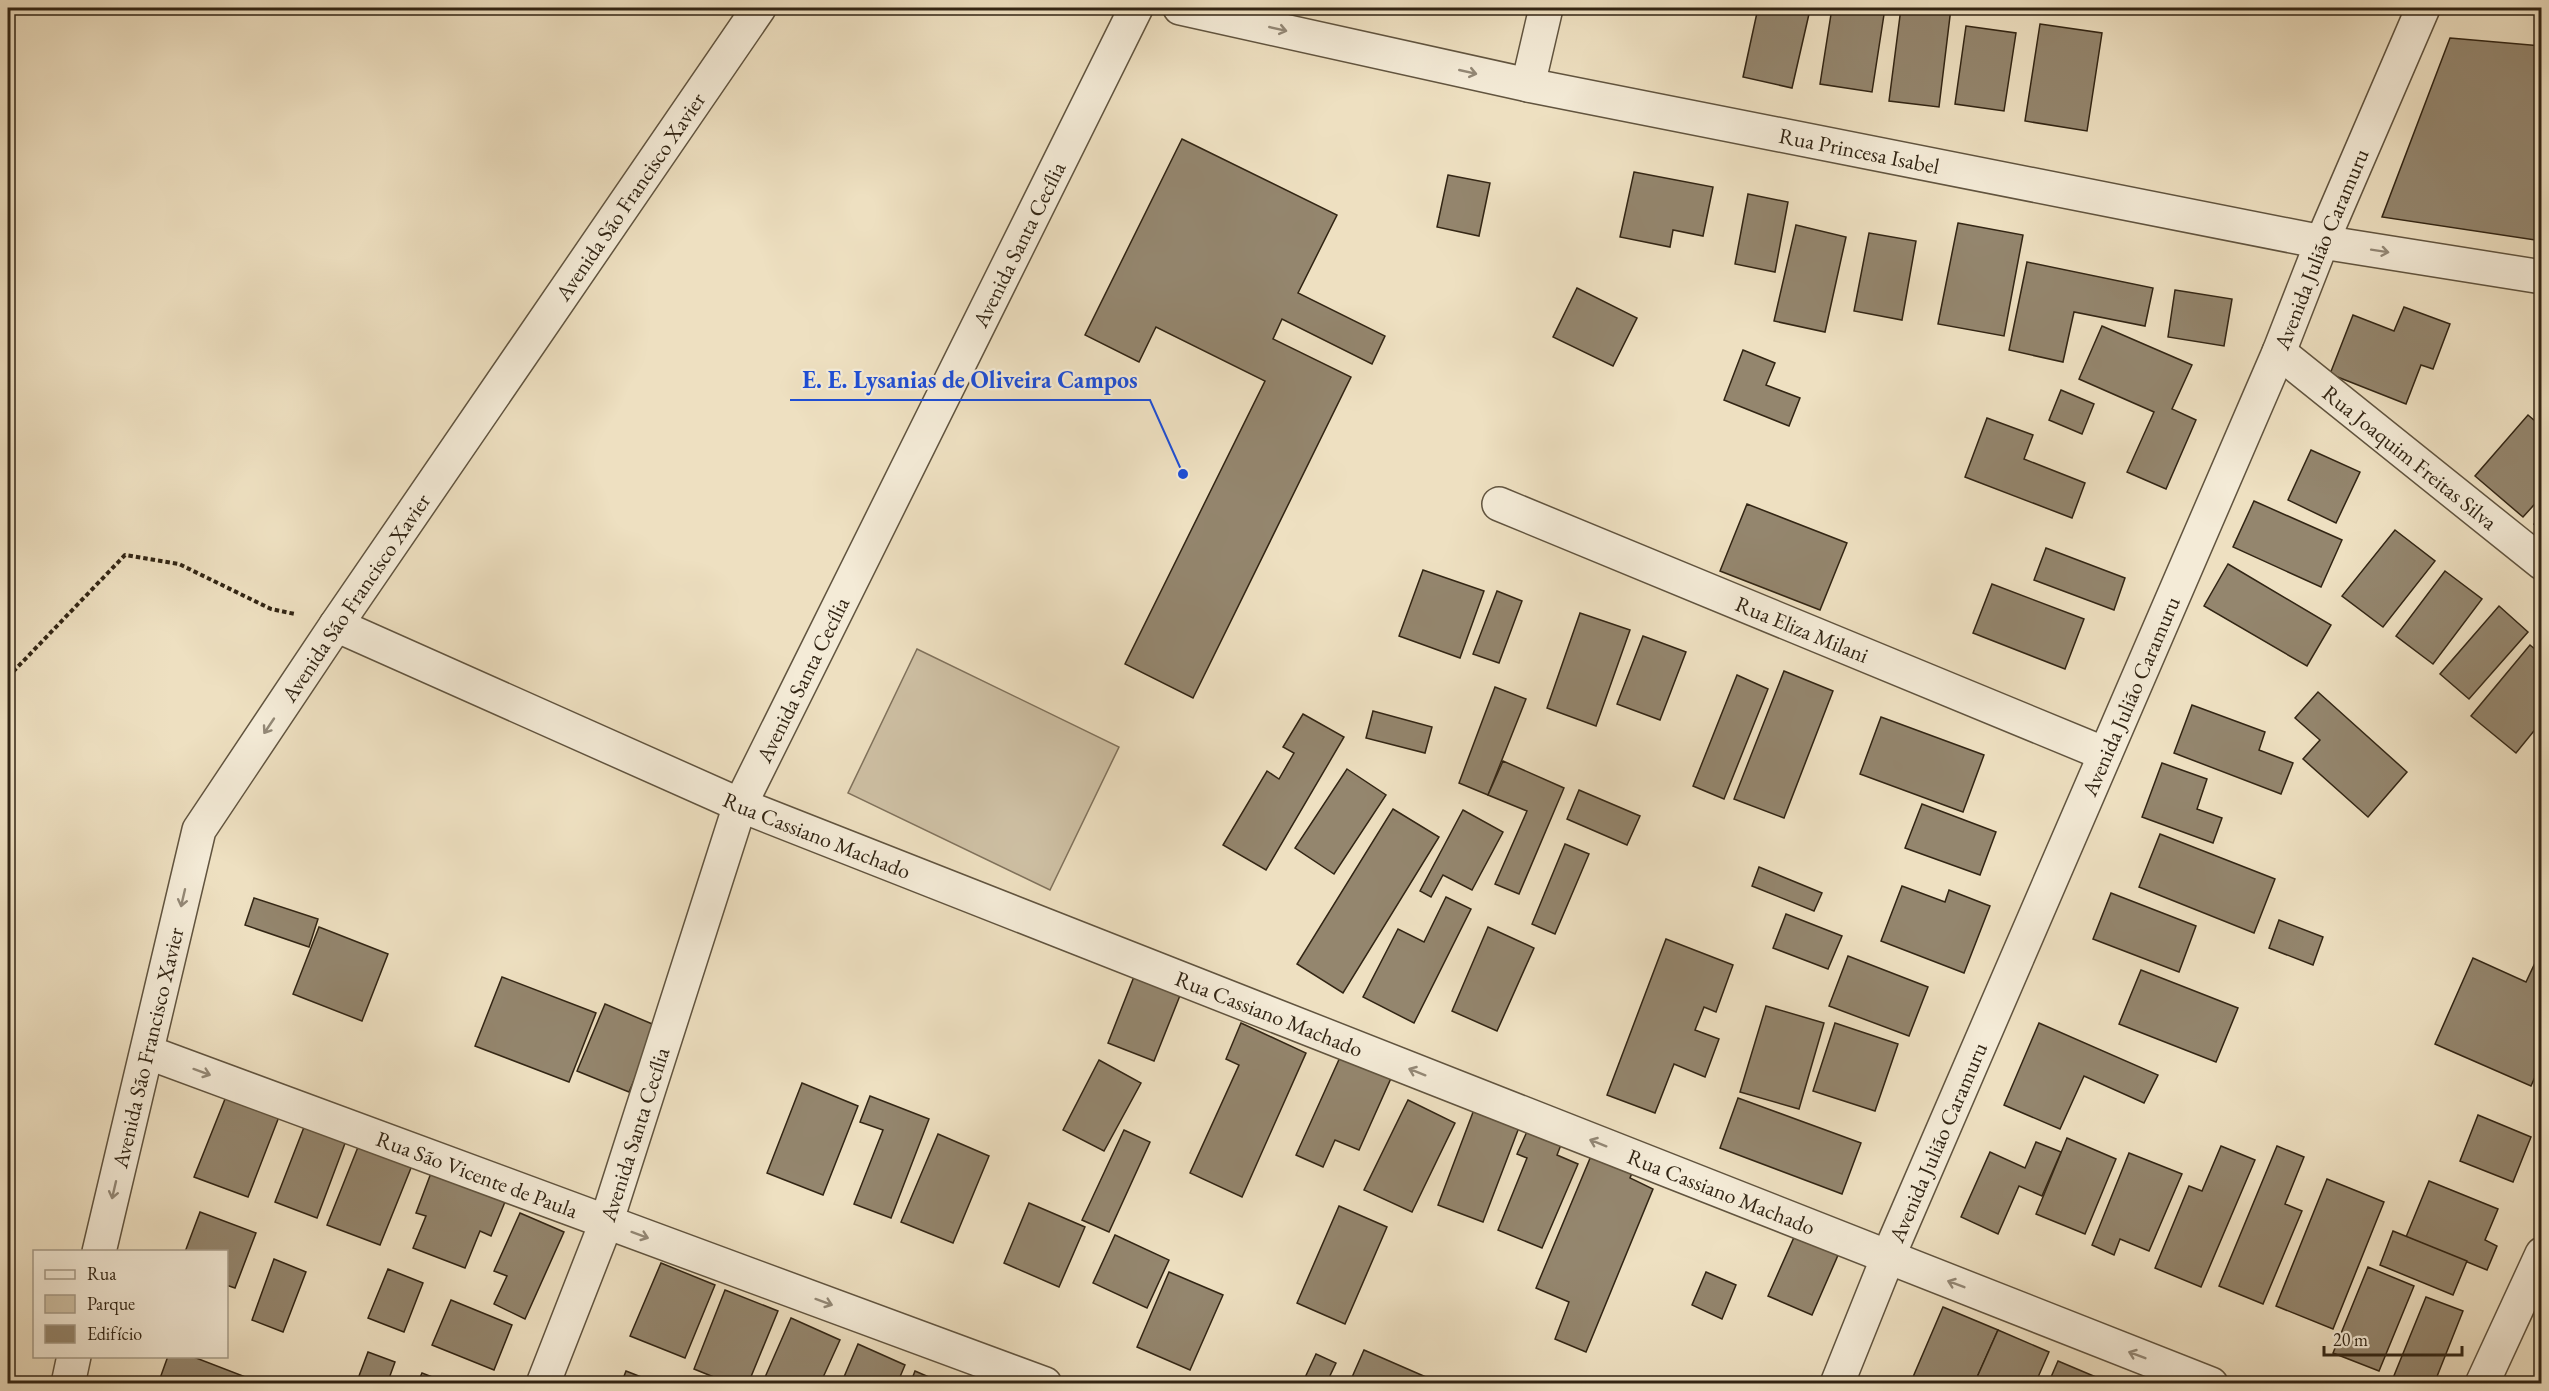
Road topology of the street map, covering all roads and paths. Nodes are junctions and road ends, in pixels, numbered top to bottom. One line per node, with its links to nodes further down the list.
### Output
1 (759, 8): 12 (street, Avenida São Francisco Xavier)
2 (1136, 8): 15 (street, Avenida Santa Cecília)
3 (1180, 8): 6 (street, Rua Princesa Isabel, one-way to 6)
4 (1546, 8): 6 (street)
5 (2423, 8): 7 (street, Avenida Julião Caramuru)
6 (1528, 85): 7 (street, Rua Princesa Isabel)
7 (2322, 242): 8 (street, Rua Princesa Isabel, one-way to 8); 9 (street, Avenida Julião Caramuru)
8 (2541, 277)
9 (2279, 352): 11 (street, Rua Joaquim Freitas Silva); 14 (street, Avenida Julião Caramuru)
10 (1499, 504): 14 (street, Rua Eliza Milani)
11 (2541, 563)
12 (336, 625): 13 (path); 15 (street, Rua Cassiano Machado); 16 (street, Avenida São Francisco Xavier, one-way to 16)
13 (8, 677)
14 (2105, 754): 20 (street, Avenida Julião Caramuru)
15 (740, 805): 17 (street, Avenida Santa Cecília); 20 (street, Rua Cassiano Machado, one-way to 15)
16 (147, 1052): 17 (street, Rua São Vicente de Paula, one-way to 17); 18 (street, Avenida São Francisco Xavier, one-way to 18)
17 (606, 1223): 23 (street, Avenida Santa Cecília); 24 (street, Rua São Vicente de Paula, one-way to 24)
18 (99, 1250)
19 (2541, 1254): 27 (street)
20 (1888, 1257): 25 (street, Avenida Julião Caramuru); 26 (street, Rua Cassiano Machado, one-way to 20)
21 (74, 1358): 22 (street)
22 (68, 1383)
23 (543, 1383)
24 (1045, 1383)
25 (1837, 1383)
26 (2211, 1383)
27 (2482, 1383)

